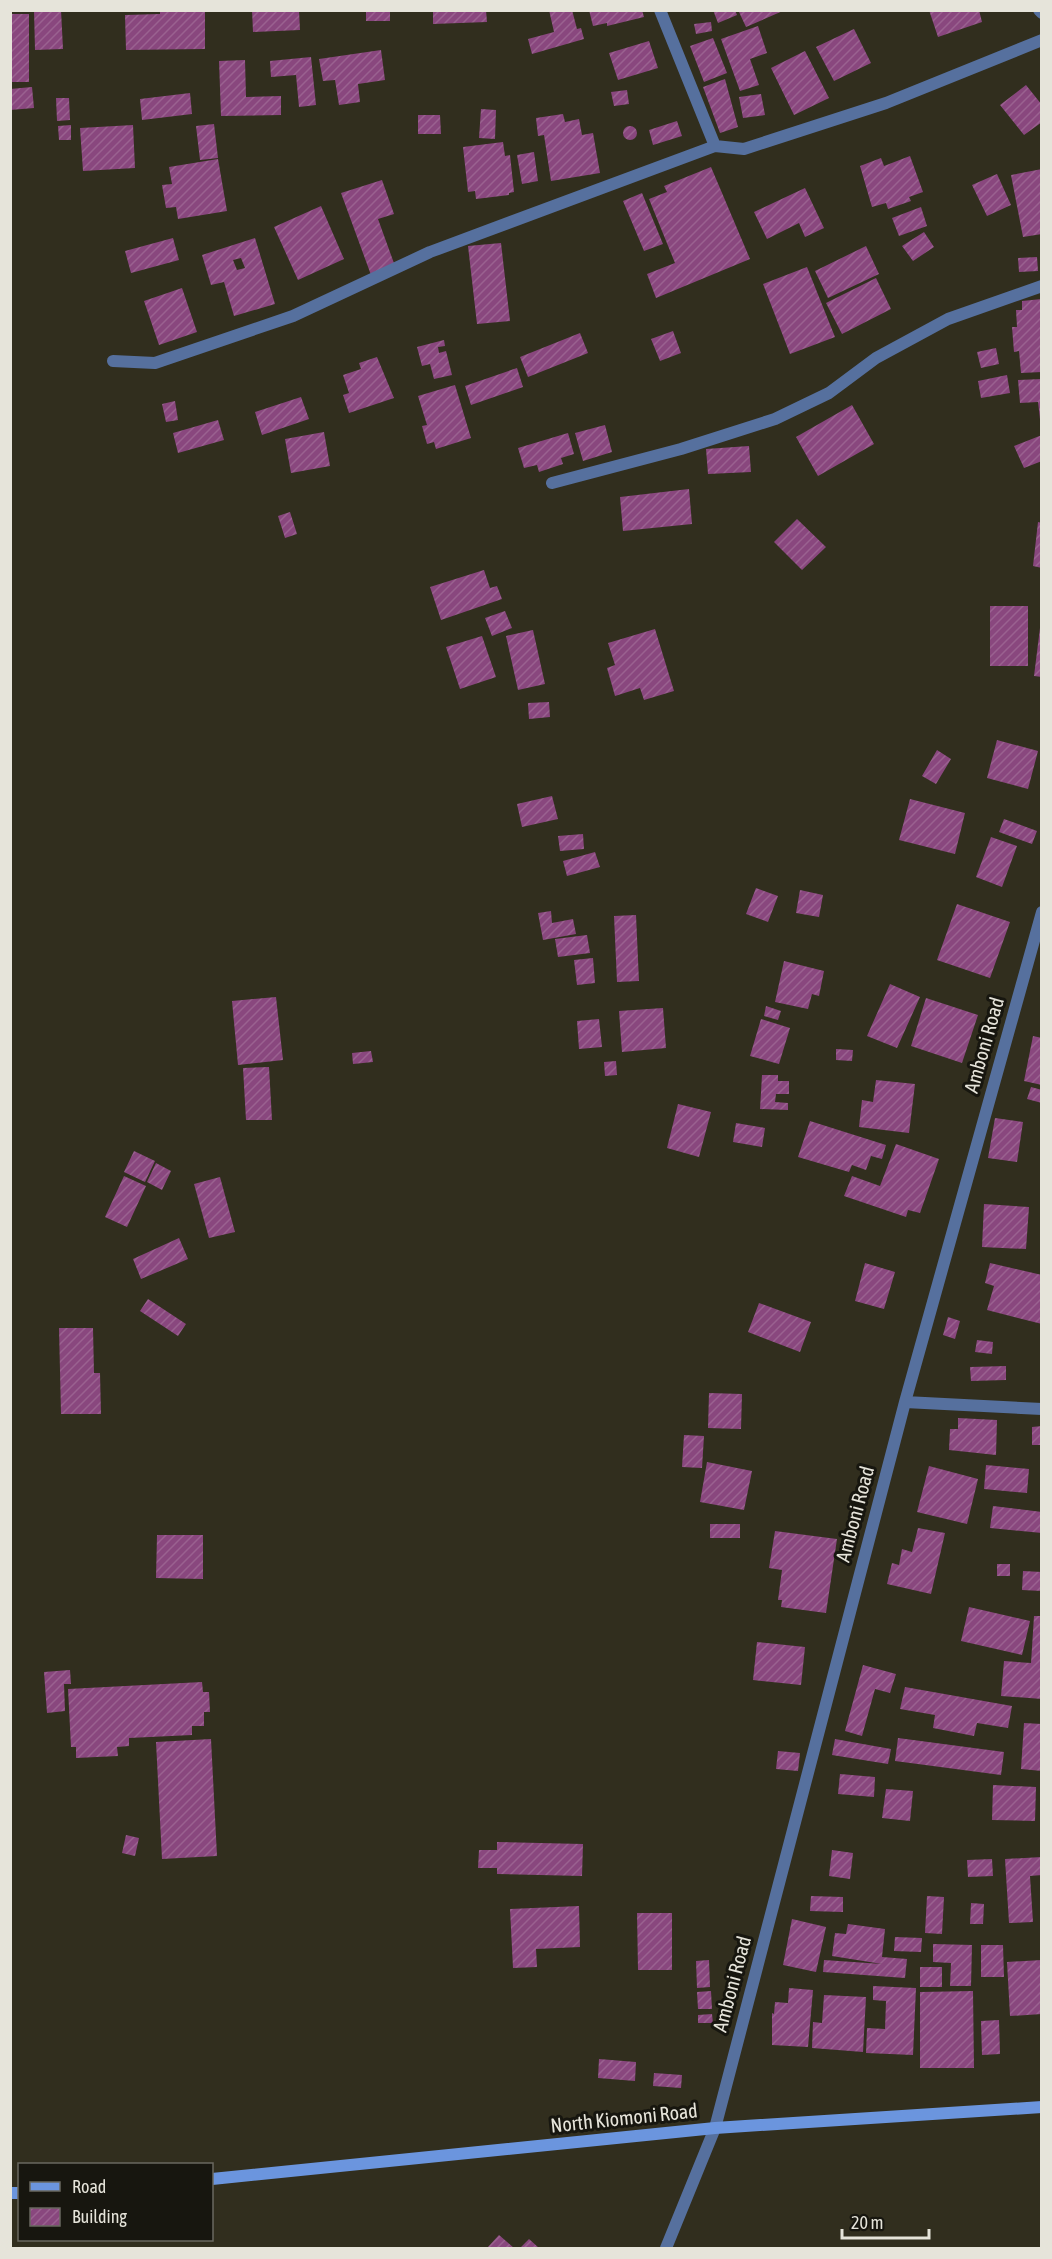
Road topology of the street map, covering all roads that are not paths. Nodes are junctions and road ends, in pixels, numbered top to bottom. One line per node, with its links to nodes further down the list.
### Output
1 (660, 10): 3 (street)
2 (1041, 40): 3 (street)
3 (715, 146): 5 (street)
4 (1041, 286): 6 (street)
5 (113, 361)
6 (552, 483)
7 (1041, 912): 8 (street, Amboni Road)
8 (905, 1402): 9 (street); 11 (street, Amboni Road)
9 (1041, 1409)
10 (1041, 2107): 11 (main road, North Kiomoni Road)
11 (715, 2128): 12 (main road, North Kiomoni Road); 13 (street, Amboni Road)
12 (213, 2179)
13 (666, 2248)

